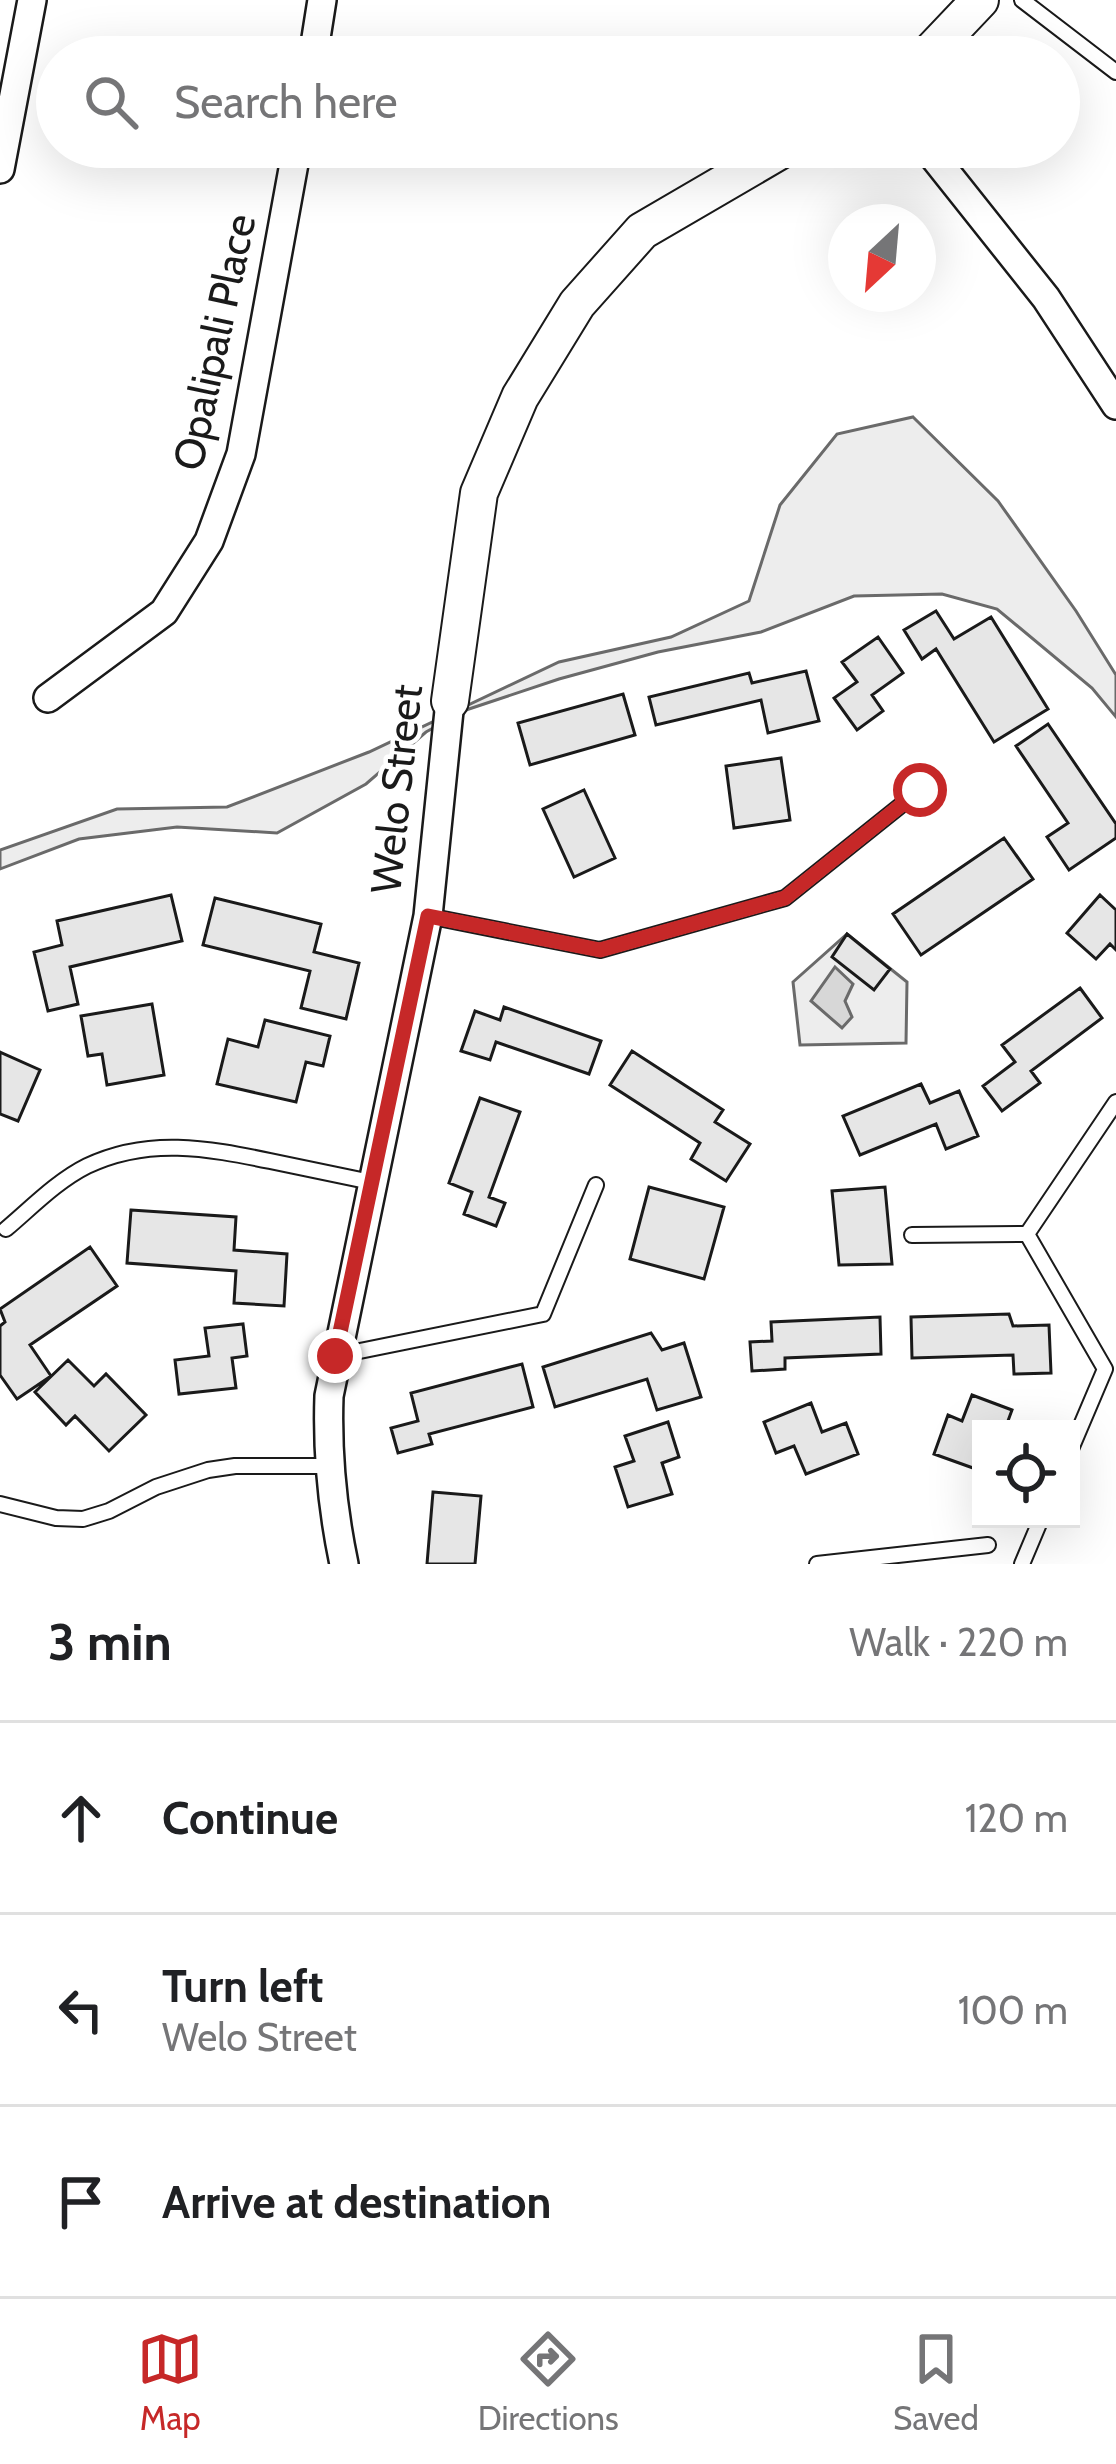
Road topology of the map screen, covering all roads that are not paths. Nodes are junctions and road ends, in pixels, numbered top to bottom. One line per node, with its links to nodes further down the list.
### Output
1 (32, 0): 13 (street)
2 (322, 0): 5 (street)
3 (980, 0): 6 (street)
4 (1022, 0): 7 (lane)
5 (316, 36)
6 (946, 36)
7 (1068, 36)
8 (1080, 45): 9 (lane)
9 (1116, 73)
10 (293, 168): 15 (street, Opalipali Place)
11 (751, 168): 16 (street, Welo Street)
12 (943, 168): 14 (street)
13 (0, 169)
14 (1116, 406)
15 (48, 698)
16 (450, 700): 18 (street, Welo Street)
17 (920, 790): 18 (lane)
18 (428, 916): 20 (street, Welo Street)
19 (1116, 1102): 23 (lane)
20 (371, 1182): 22 (lane); 25 (street, Welo Street)
21 (596, 1185): 25 (lane)
22 (6, 1229)
23 (1027, 1234): 24 (lane); 26 (lane)
24 (912, 1235)
25 (335, 1356): 27 (street, Welo Street)
26 (1080, 1428)
27 (328, 1466): 28 (lane); 31 (street, Welo Street)
28 (0, 1504)
29 (1037, 1528): 33 (lane)
30 (988, 1545): 32 (lane)
31 (344, 1564)
32 (817, 1564)
33 (1022, 1564)

